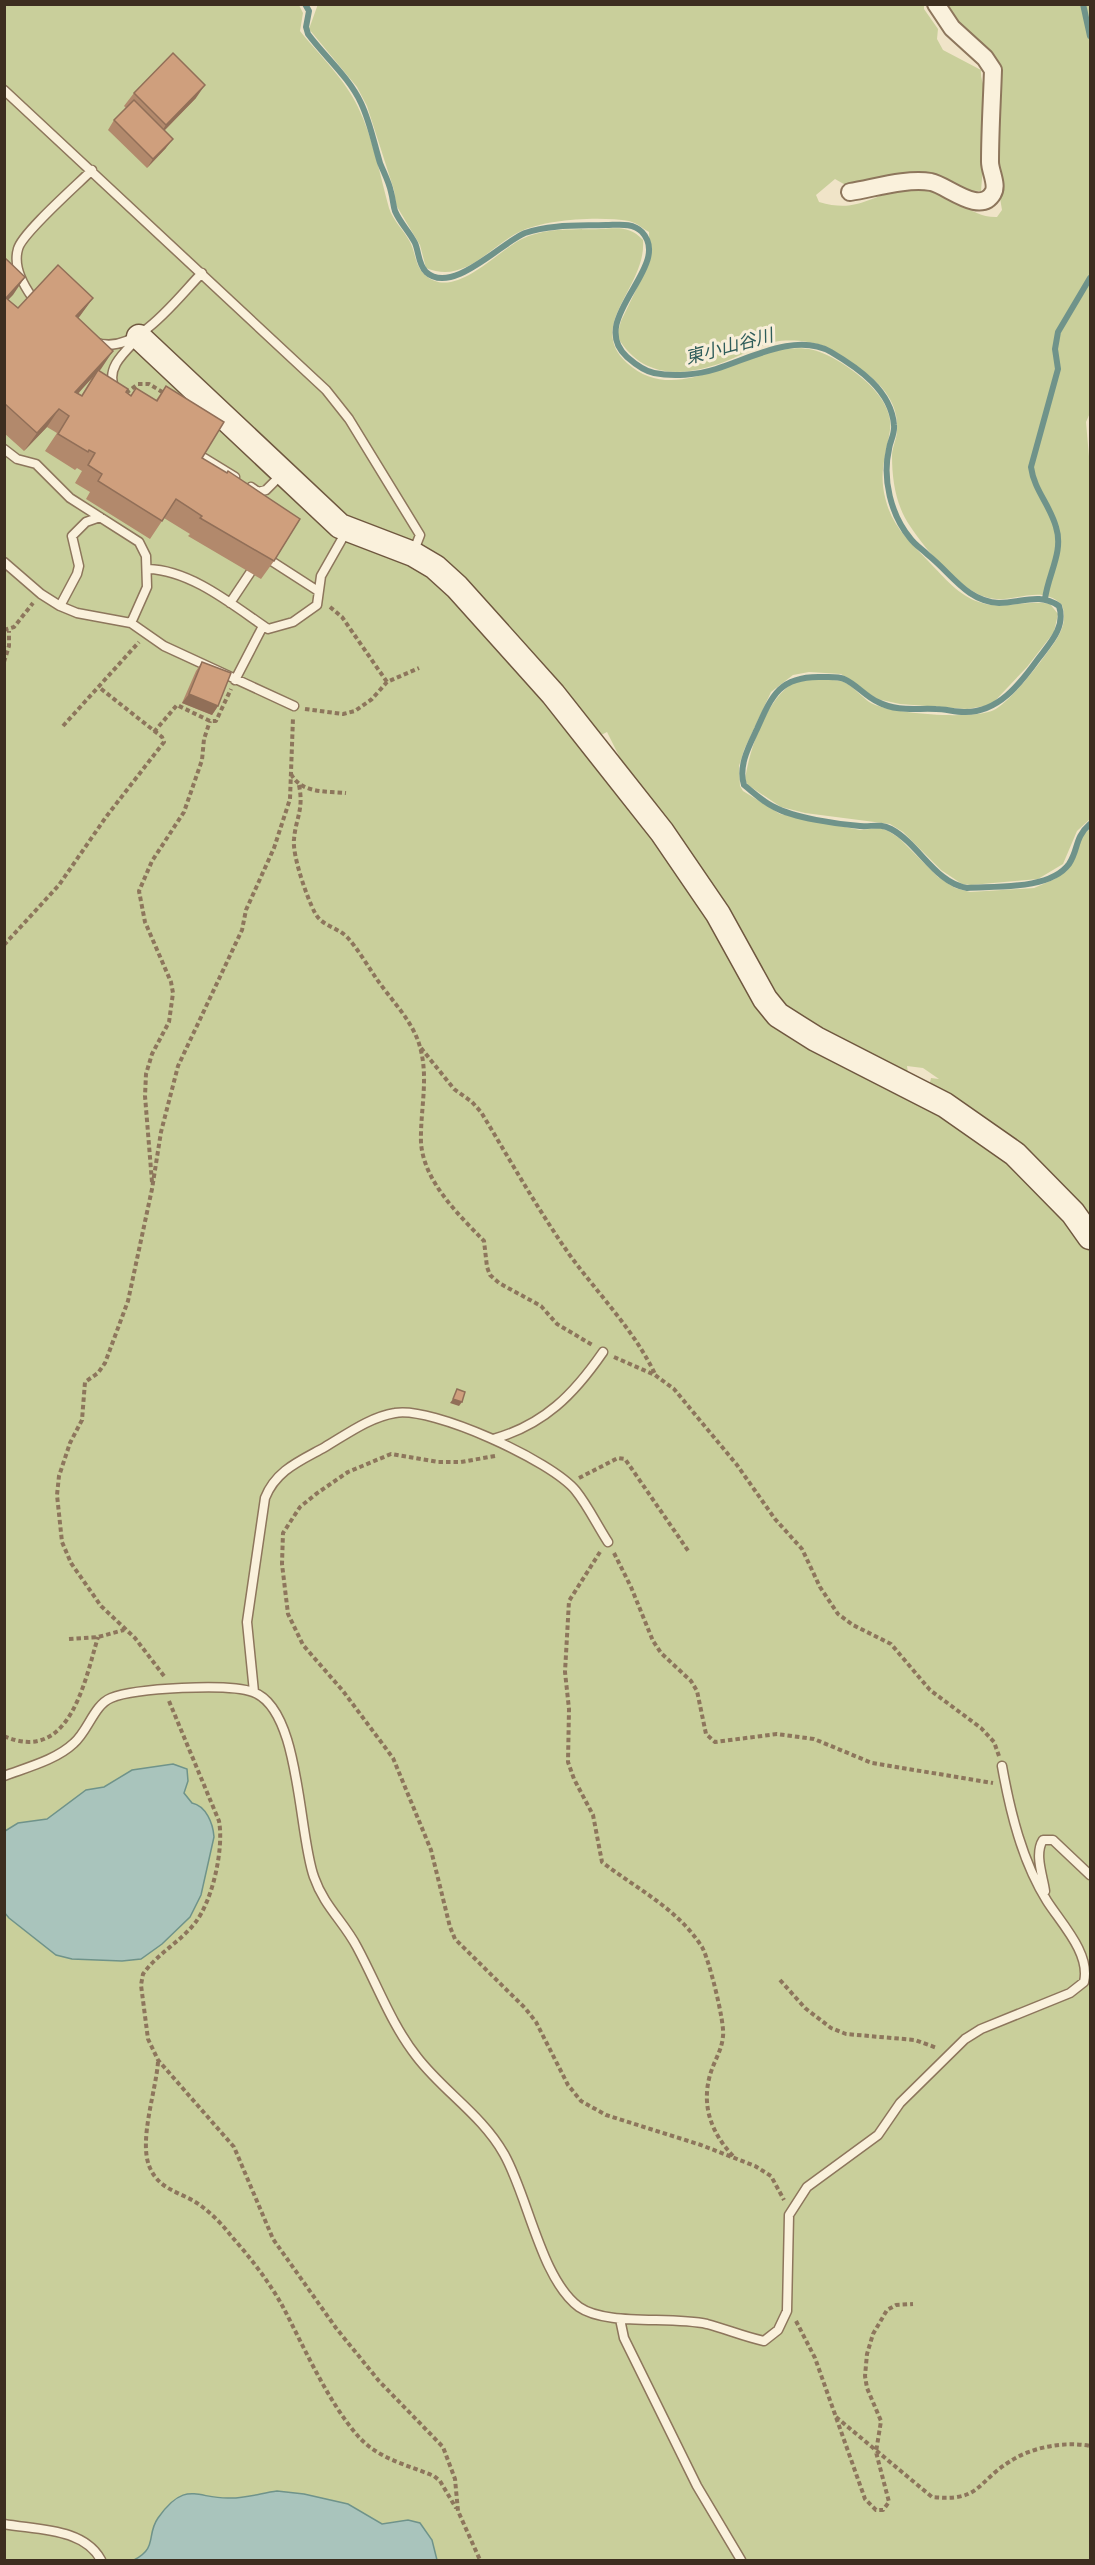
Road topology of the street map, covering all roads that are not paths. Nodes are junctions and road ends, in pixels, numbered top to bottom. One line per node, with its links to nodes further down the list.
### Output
1 (936, 4): 4 (street)
2 (4, 90): 3 (lane)
3 (92, 170): 5 (lane); 6 (lane)
4 (850, 192)
5 (202, 273): 8 (lane); 15 (lane)
6 (32, 297)
7 (86, 338): 8 (lane)
8 (139, 338): 9 (lane); 12 (street)
9 (123, 399)
10 (4, 448): 13 (lane)
11 (204, 458): 12 (lane)
12 (283, 473): 14 (street)
13 (100, 517): 18 (lane); 22 (lane)
14 (348, 529): 15 (street); 20 (lane)
15 (413, 554): 27 (street)
16 (4, 562): 22 (lane)
17 (273, 562): 20 (lane)
18 (148, 569): 21 (lane); 23 (lane)
19 (250, 573): 21 (lane)
20 (318, 591): 24 (lane)
21 (230, 603): 24 (lane)
22 (60, 606): 23 (lane)
23 (131, 623): 25 (lane)
24 (263, 626): 25 (lane)
25 (235, 680): 26 (lane)
26 (294, 706)
27 (1090, 1238)
28 (603, 1352): 29 (lane)
29 (493, 1439): 30 (lane); 31 (lane)
30 (608, 1542)
31 (254, 1692): 33 (lane); 36 (lane)
32 (1002, 1766): 35 (lane)
33 (4, 1776)
34 (1090, 1875): 35 (lane)
35 (1047, 1901): 36 (lane)
36 (620, 2319): 39 (lane)
37 (4, 2524): 38 (lane)
38 (101, 2560)
39 (741, 2560)

